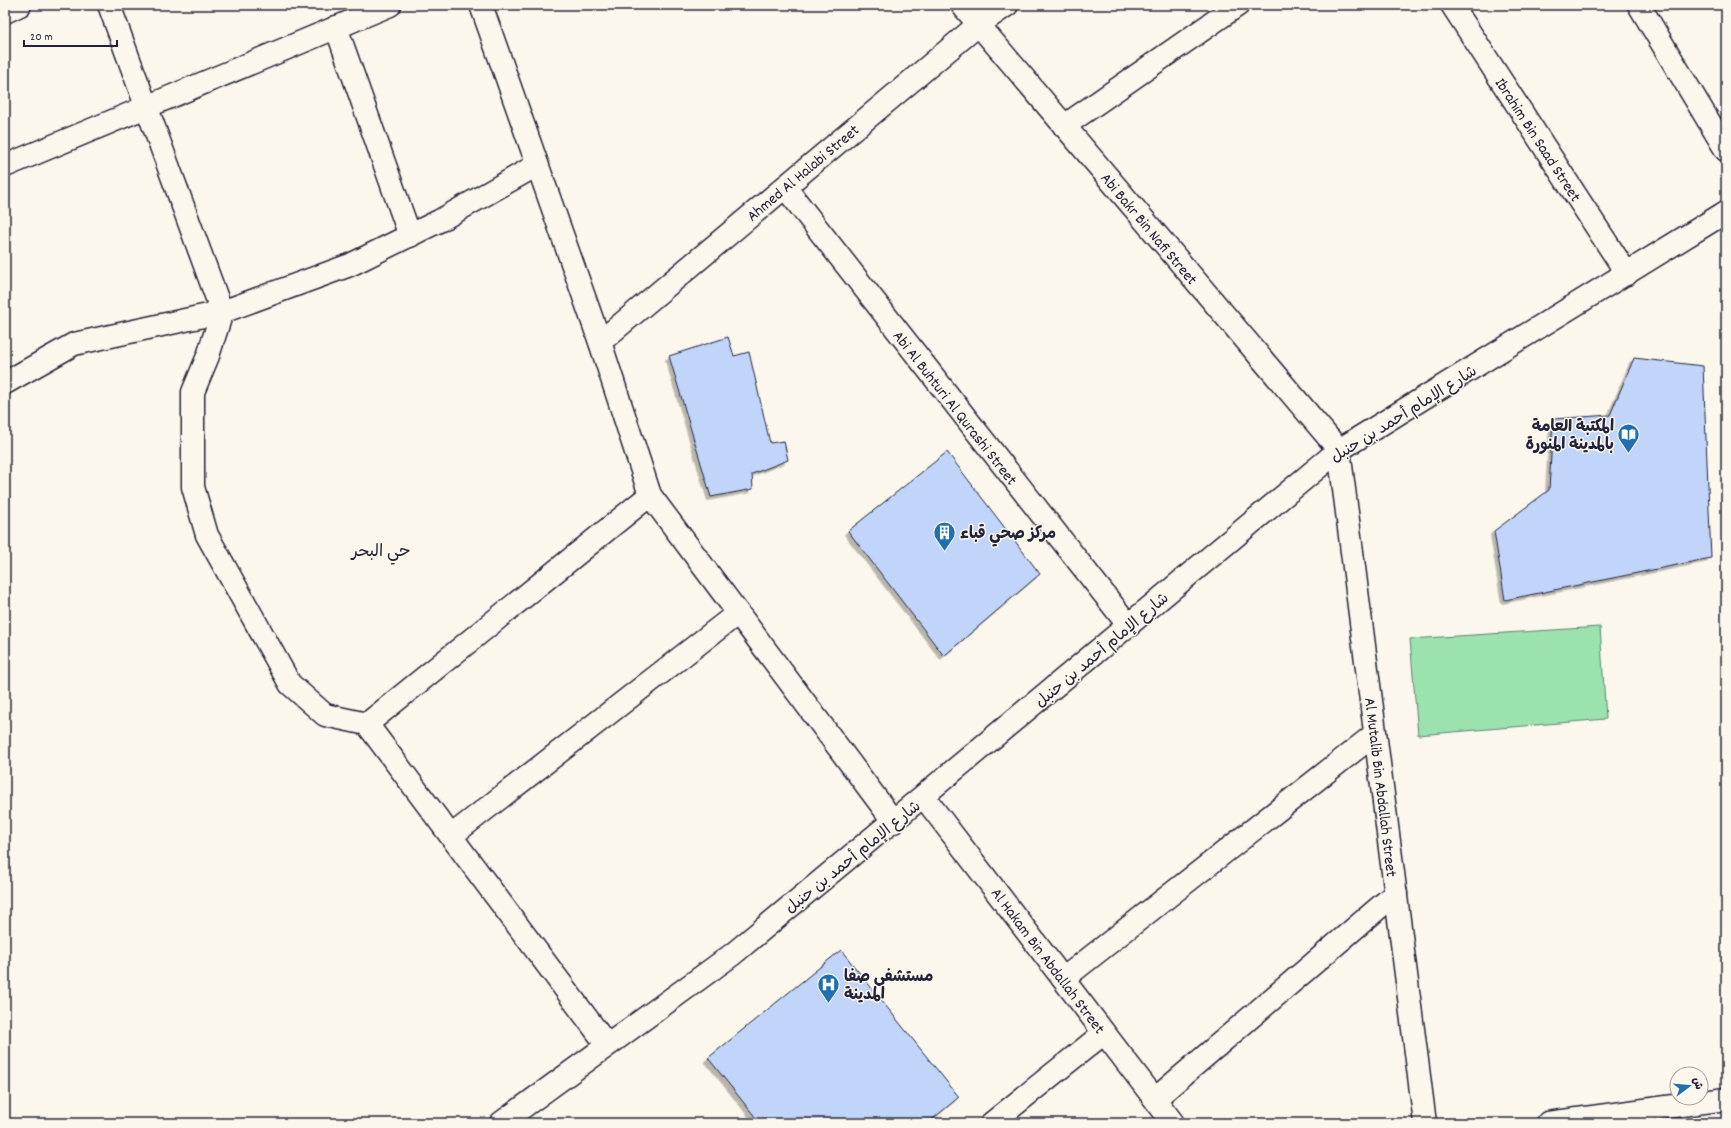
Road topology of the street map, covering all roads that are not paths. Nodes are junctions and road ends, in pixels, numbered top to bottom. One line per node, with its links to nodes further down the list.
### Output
1 (20, 5): 10 (street)
2 (109, 5): 13 (street)
3 (390, 5): 12 (street)
4 (481, 5): 16 (street)
5 (962, 5): 11 (street, Abi Bakr Bin Nafi Street)
6 (1007, 5): 11 (street, Ahmed Al Halabi Street)
7 (1238, 5): 14 (street)
8 (1452, 5): 21 (street, Ibrahim Bin Saad Street)
9 (1639, 5): 15 (street)
10 (5, 12)
11 (978, 24): 14 (street, Abi Bakr Bin Nafi Street); 18 (street, Ahmed Al Halabi Street)
12 (336, 27): 13 (street); 20 (street)
13 (146, 106): 17 (street); 22 (street)
14 (1064, 126): 25 (street, Abi Bakr Bin Nafi Street)
15 (1726, 150)
16 (537, 165): 20 (street); 23 (street)
17 (5, 166)
18 (785, 188): 23 (street, Ahmed Al Halabi Street); 28 (street, Abi Al Buhturi Al Qurashi Street)
19 (1726, 212): 21 (street, شارع الإمام أحمد بن حنبل)
20 (410, 236): 22 (street)
21 (1626, 274): 25 (street, شارع الإمام أحمد بن حنبل)
22 (222, 312): 24 (street); 29 (street)
23 (600, 342): 26 (street)
24 (5, 383)
25 (1339, 450): 28 (street, شارع الإمام أحمد بن حنبل); 30 (street, Al Mutalib Bin Abdallah Street)
26 (650, 495): 27 (street); 29 (street)
27 (738, 613): 32 (street); 33 (street)
28 (1129, 626): 31 (street, شارع الإمام أحمد بن حنبل)
29 (367, 724): 33 (street)
30 (1375, 734): 34 (street, Al Mutalib Bin Abdallah Street); 35 (street)
31 (924, 797): 32 (street, شارع الإمام أحمد بن حنبل); 35 (street, Al Hakam Bin Abdallah Street)
32 (894, 822): 37 (street, شارع الإمام أحمد بن حنبل)
33 (451, 836): 37 (street)
34 (1396, 893): 38 (street); 43 (street, Al Mutalib Bin Abdallah Street)
35 (1063, 979): 36 (street, Al Hakam Bin Abdallah Street)
36 (1104, 1033): 38 (street, Al Hakam Bin Abdallah Street); 41 (street)
37 (607, 1045): 40 (street, شارع الإمام أحمد بن حنبل)
38 (1155, 1099): 42 (street, Al Hakam Bin Abdallah Street)
39 (1726, 1099): 44 (street)
40 (501, 1123)
41 (992, 1123)
42 (1173, 1123)
43 (1425, 1123)
44 (1548, 1123)

